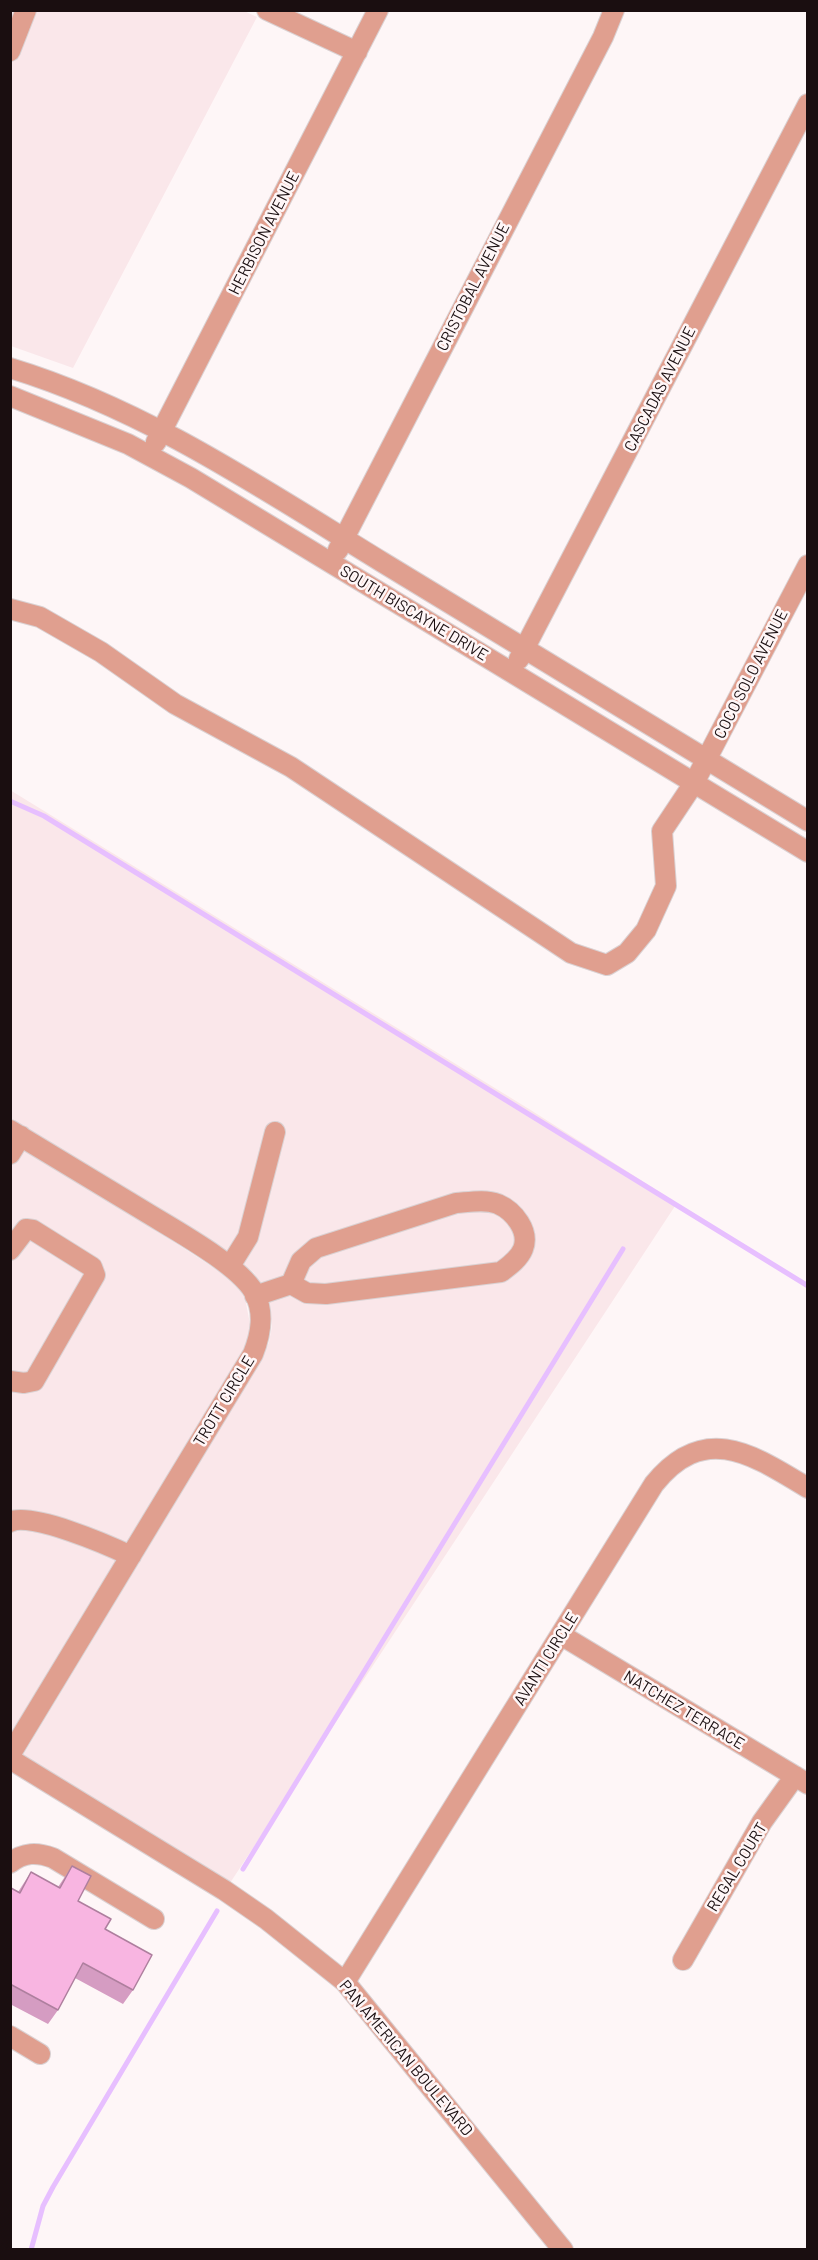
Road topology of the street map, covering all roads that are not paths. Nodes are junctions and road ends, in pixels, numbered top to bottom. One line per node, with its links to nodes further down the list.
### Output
1 (26, 10): 5 (street)
2 (267, 10): 6 (street)
3 (378, 10): 6 (street, HERBISON AVENUE)
4 (614, 10): 12 (street, CRISTOBAL AVENUE)
5 (10, 51)
6 (357, 52): 10 (street, HERBISON AVENUE)
7 (807, 104): 16 (street, CASCADAS AVENUE)
8 (10, 368): 10 (street, SOUTH BISCAYNE DRIVE)
9 (10, 396): 11 (street, SOUTH BISCAYNE DRIVE)
10 (162, 431): 11 (street, HERBISON AVENUE); 12 (street, SOUTH BISCAYNE DRIVE)
11 (149, 456): 13 (street, SOUTH BISCAYNE DRIVE)
12 (344, 538): 13 (street, CRISTOBAL AVENUE); 16 (street, SOUTH BISCAYNE DRIVE)
13 (331, 563): 17 (street, SOUTH BISCAYNE DRIVE)
14 (807, 569): 18 (street, COCO SOLO AVENUE)
15 (10, 609): 19 (street, COCO SOLO AVENUE)
16 (524, 649): 17 (street, CASCADAS AVENUE); 18 (street, SOUTH BISCAYNE DRIVE)
17 (512, 672): 19 (street, SOUTH BISCAYNE DRIVE)
18 (707, 759): 19 (street, COCO SOLO AVENUE); 20 (street, SOUTH BISCAYNE DRIVE)
19 (694, 783): 21 (street, SOUTH BISCAYNE DRIVE)
20 (807, 820)
21 (807, 852)
22 (276, 1131): 26 (street)
23 (16, 1133): 24 (street); 26 (street, TROTT CIRCLE)
24 (10, 1154)
25 (10, 1250): 29 (street)
26 (230, 1266): 28 (street, TROTT CIRCLE)
27 (291, 1284): 27 (street); 28 (street)
28 (255, 1296): 32 (street, TROTT CIRCLE)
29 (10, 1381)
30 (807, 1488): 33 (street, AVANTI CIRCLE)
31 (10, 1522): 32 (street)
32 (131, 1556): 34 (street, TROTT CIRCLE)
33 (561, 1635): 35 (street, NATCHEZ TERRACE); 39 (street, AVANTI CIRCLE)
34 (10, 1757): 39 (street, PAN AMERICAN BOULEVARD)
35 (801, 1780): 38 (street, REGAL COURT)
36 (10, 1863): 37 (street)
37 (154, 1919)
38 (683, 1960)
39 (345, 1982): 42 (street, PAN AMERICAN BOULEVARD)
40 (10, 2036): 41 (street)
41 (40, 2054)
42 (563, 2250)

